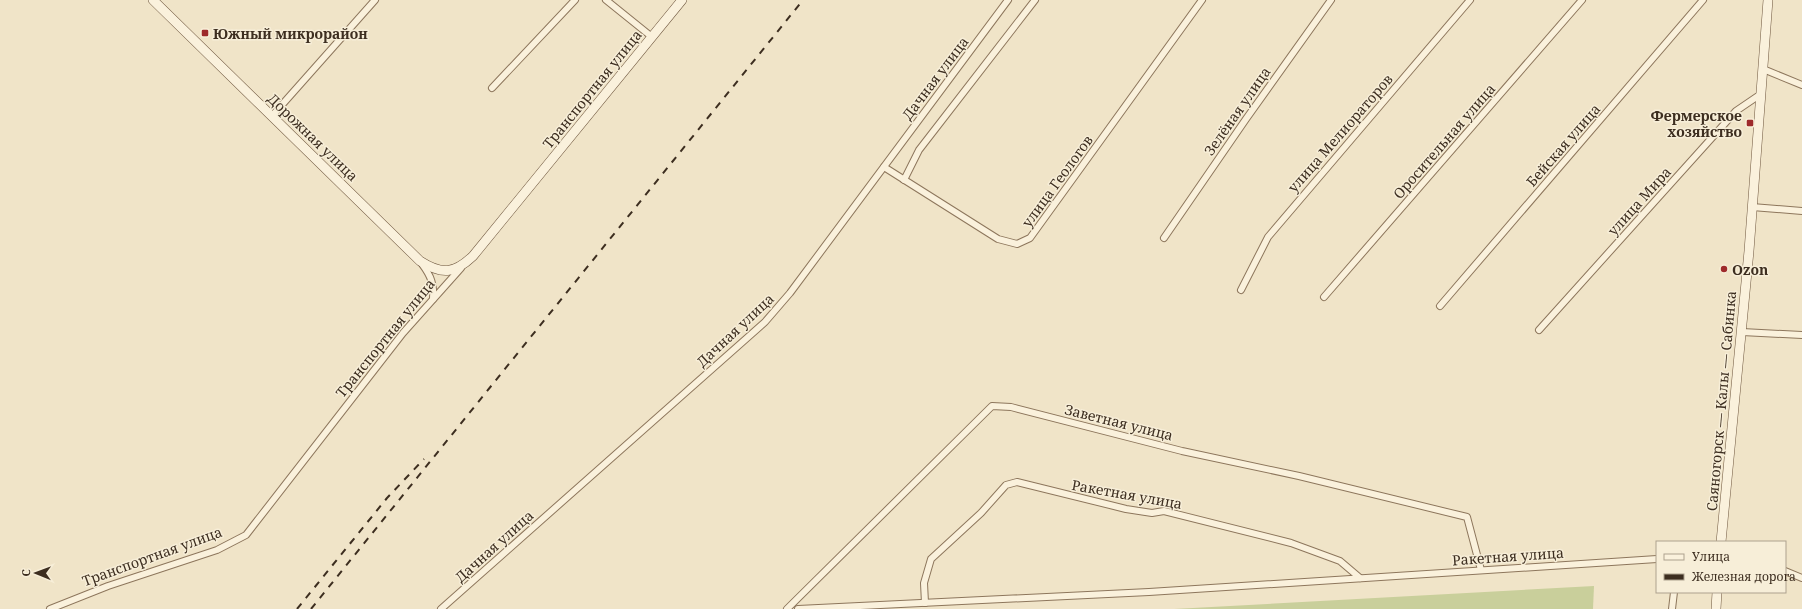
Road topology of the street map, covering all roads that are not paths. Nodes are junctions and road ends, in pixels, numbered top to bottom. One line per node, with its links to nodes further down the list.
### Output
1 (153, 0): 19 (street, Дорожная улица)
2 (375, 0): 19 (street)
3 (575, 0): 17 (street)
4 (606, 0): 14 (street)
5 (682, 0): 14 (street, Транспортная улица)
6 (1008, 0): 20 (street, Дачная улица)
7 (1035, 0): 21 (street)
8 (1202, 0): 21 (street, улица Геологов)
9 (1331, 0): 24 (street, Зелёная улица)
10 (1470, 0): 27 (street, улица Мелиораторов)
11 (1582, 0): 28 (street, Оросительная улица)
12 (1703, 0): 30 (street, Бейская улица)
13 (1768, 0): 15 (street, Саяногорск — Калы — Сабинка)
14 (652, 37): 26 (street, Транспортная улица)
15 (1763, 69): 16 (street); 18 (street, Саяногорск — Калы — Сабинка)
16 (1802, 85)
17 (492, 88)
18 (1761, 94): 22 (street, Саяногорск — Калы — Сабинка); 31 (street, улица Мира)
19 (272, 116): 25 (street, Дорожная улица)
20 (884, 167): 21 (street, улица Геологов); 44 (street, Дачная улица)
21 (904, 180)
22 (1752, 207): 23 (street); 32 (street, Саяногорск — Калы — Сабинка)
23 (1802, 212)
24 (1164, 238)
25 (420, 261): 26 (street, Дорожная улица); 29 (street)
26 (463, 266): 29 (street, Транспортная улица)
27 (1241, 290)
28 (1324, 297)
29 (433, 299): 43 (street, Транспортная улица)
30 (1440, 306)
31 (1539, 330)
32 (1742, 332): 33 (street); 34 (street, Саяногорск — Калы — Сабинка)
33 (1802, 335)
34 (1721, 541)
35 (1656, 558): 36 (street, Ракетная улица)
36 (1481, 570): 38 (street, Ракетная улица); 45 (street, Заветная улица)
37 (1786, 572): 39 (street)
38 (1360, 578): 42 (street, Ракетная улица); 42 (street, Ракетная улица)
39 (1802, 578)
40 (1674, 593): 47 (street)
41 (1717, 593): 48 (street)
42 (925, 603): 46 (street, Ракетная улица)
43 (50, 609)
44 (441, 609)
45 (787, 609)
46 (798, 609)
47 (1672, 609)
48 (1716, 609)

